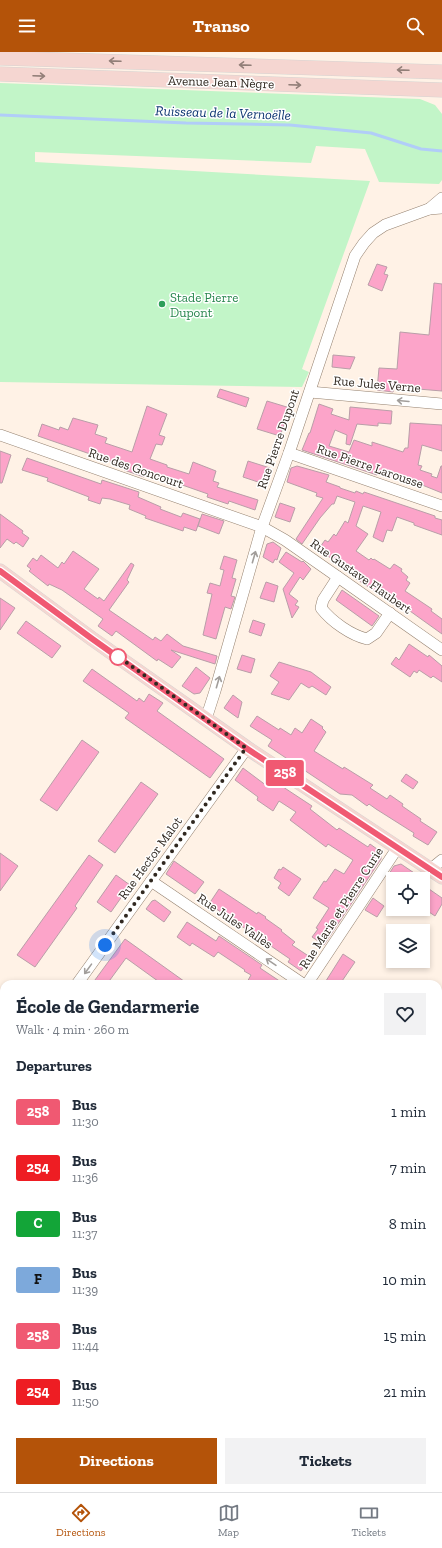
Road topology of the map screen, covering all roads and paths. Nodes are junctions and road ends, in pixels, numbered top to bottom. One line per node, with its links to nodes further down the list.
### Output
1 (0, 58): 2 (main road, Avenue Jean Nègre, one-way to 1)
2 (440, 70)
3 (0, 74): 4 (main road, Avenue Jean Nègre, one-way to 4)
4 (426, 90): 5 (main road, Avenue Jean Nègre); 6 (street)
5 (442, 90)
6 (442, 97)
7 (442, 198): 8 (street)
8 (429, 208): 9 (street); 10 (street, Rue Pierre Dupont)
9 (442, 208)
10 (310, 392): 11 (street, Rue Jules Verne, one-way to 10); 13 (street, Rue Pierre Dupont)
11 (442, 404)
12 (0, 435): 15 (street, Rue des Goncourt)
13 (289, 453): 14 (street, Rue Pierre Larousse); 15 (street, Rue Pierre Dupont)
14 (442, 506)
15 (262, 527): 17 (street, Rue Gustave Flaubert); 20 (street, Rue Pierre Dupont, one-way to 15)
16 (0, 571): 20 (main road)
17 (338, 577): 18 (street, Rue Gustave Flaubert); 18 (street)
18 (390, 613): 19 (street, Rue Gustave Flaubert)
19 (442, 650)
20 (206, 719): 21 (main road)
21 (246, 748): 22 (main road); 25 (street, Rue Hector Malot)
22 (398, 847): 24 (main road); 28 (street, Rue Marie et Pierre Curie)
23 (442, 860): 24 (street)
24 (436, 873)
25 (151, 881): 26 (street, Rue Hector Malot, one-way to 26); 27 (street, Rue Jules Vallès, one-way to 25)
26 (80, 980)
27 (297, 980)
28 (310, 980)

